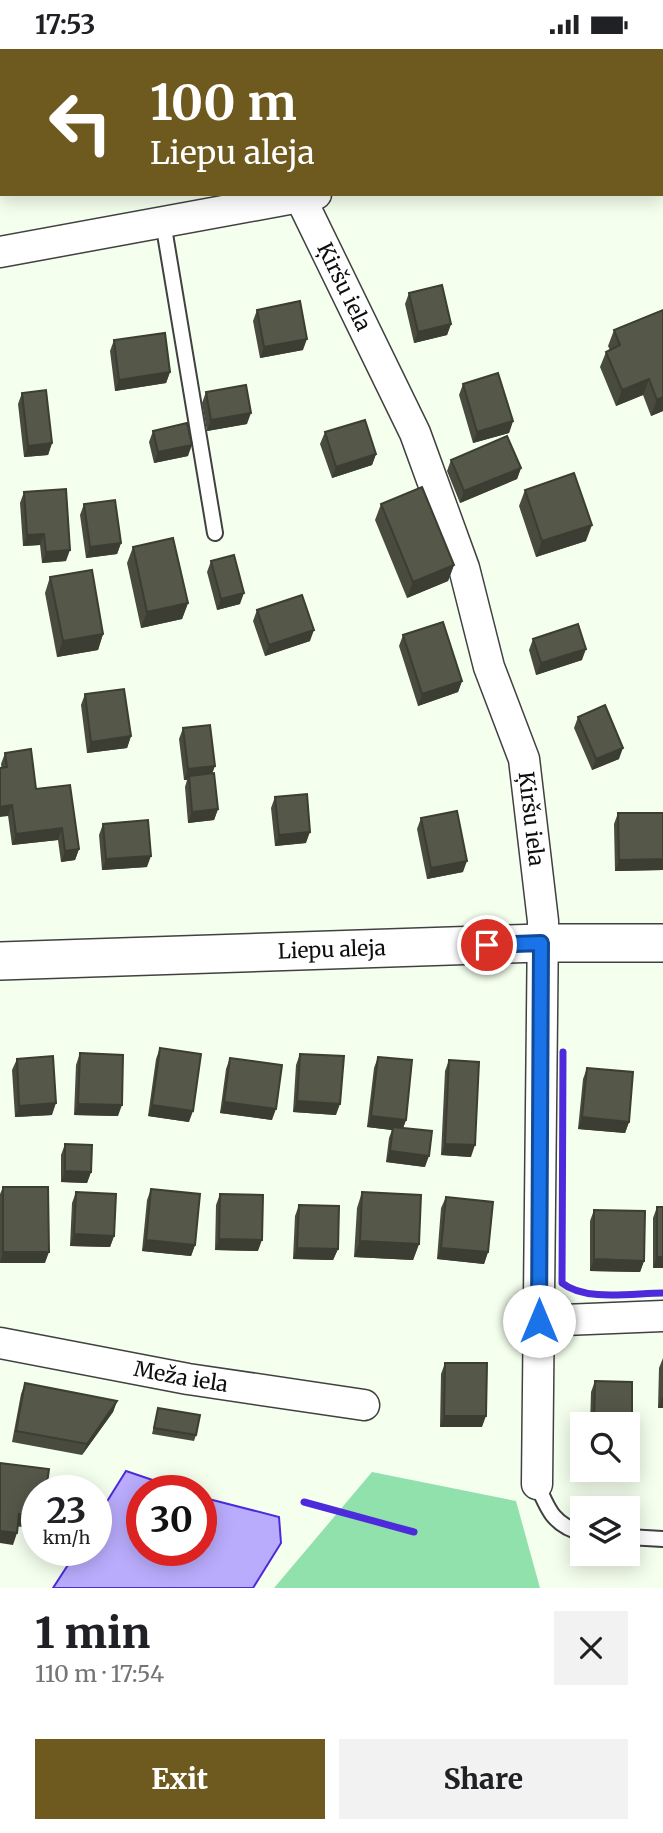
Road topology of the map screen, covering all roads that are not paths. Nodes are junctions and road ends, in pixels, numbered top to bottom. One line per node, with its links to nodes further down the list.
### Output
1 (295, 196): 2 (street); 5 (street, Ķiršu iela)
2 (163, 222): 3 (street); 4 (lane)
3 (0, 252)
4 (215, 533)
5 (541, 943): 6 (street, Liepu aleja); 7 (street, Liepu aleja); 9 (street, Ķiršu iela)
6 (663, 943)
7 (0, 961)
8 (663, 1317): 9 (street)
9 (539, 1321): 12 (street, Ķiršu iela)
10 (0, 1343): 11 (street, Meža iela)
11 (363, 1405)
12 (537, 1484): 13 (lane)
13 (570, 1530)
14 (640, 1538): 15 (lane)
15 (663, 1539)

